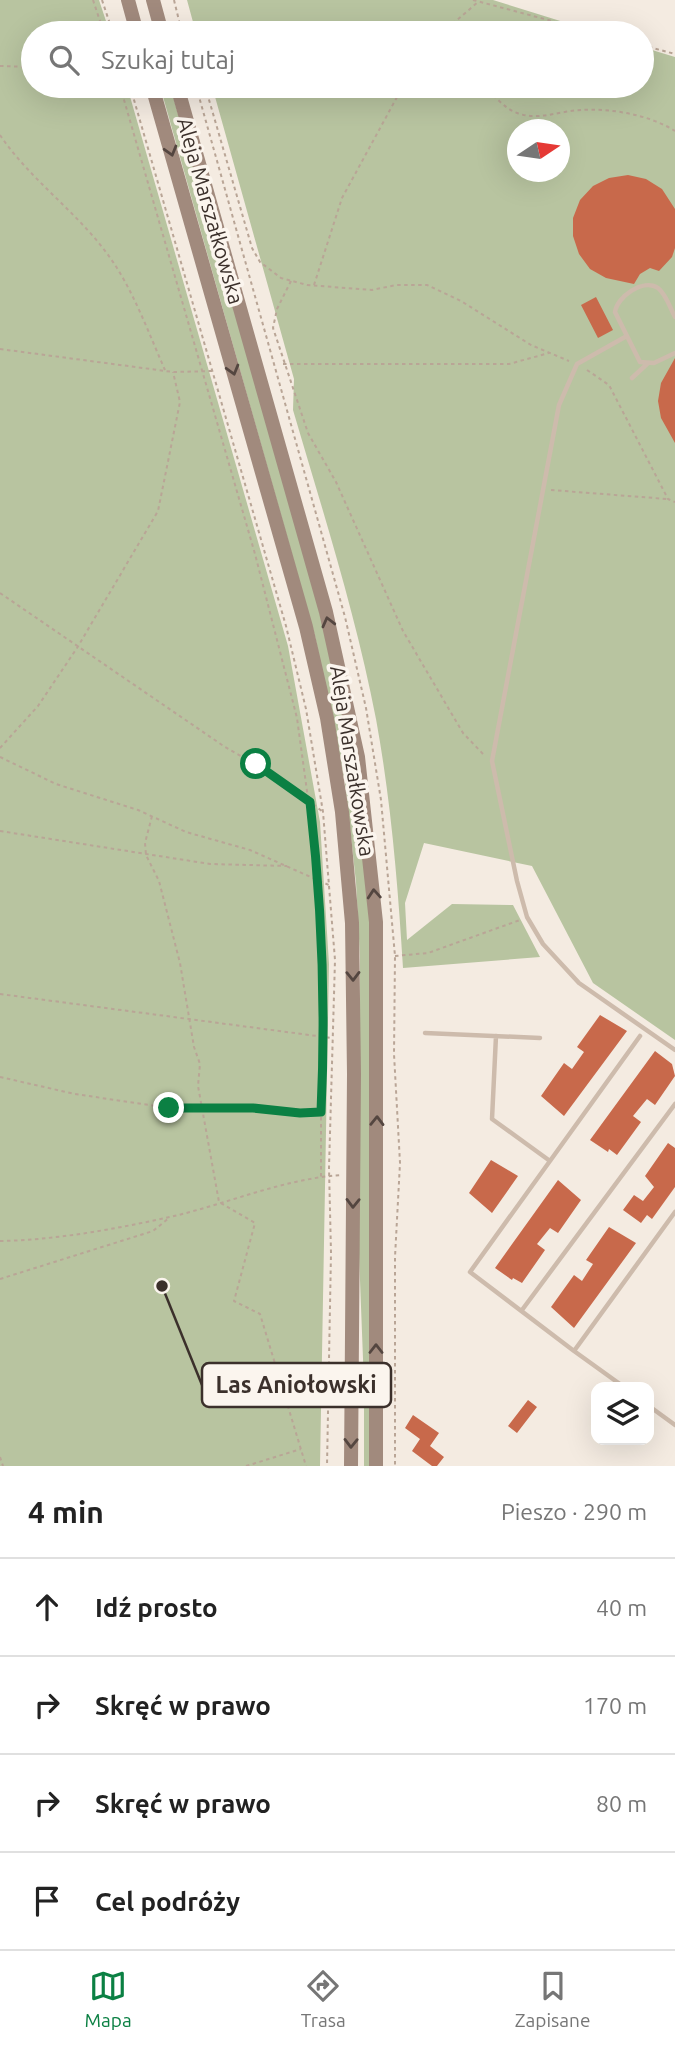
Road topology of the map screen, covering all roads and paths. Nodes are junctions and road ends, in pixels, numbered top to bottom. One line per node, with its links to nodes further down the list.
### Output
1 (93, 0): 8 (path)
2 (102, 0): 9 (path)
3 (128, 0): 10 (main road)
4 (153, 0): 11 (main road)
5 (174, 0): 12 (path)
6 (473, 0): 7 (path)
7 (478, 2): 13 (path); 14 (path)
8 (100, 21)
9 (109, 21)
10 (134, 21)
11 (159, 21)
12 (179, 21)
13 (456, 21)
14 (551, 21)
15 (654, 48): 16 (path)
16 (675, 54)
17 (0, 66): 18 (path)
18 (21, 67)
19 (123, 98): 39 (path)
20 (134, 98): 40 (path)
21 (155, 98): 95 (main road, Aleja Marszałkowska, one-way to 95)
22 (180, 98): 96 (main road, Aleja Marszałkowska, one-way to 22)
23 (208, 98): 28 (path)
24 (396, 98): 29 (path)
25 (497, 98): 26 (path)
26 (675, 131)
27 (0, 135): 38 (path)
28 (291, 280): 29 (path); 35 (path)
29 (313, 286): 33 (path)
30 (675, 317): 31 (lane)
31 (625, 337): 36 (lane); 37 (lane)
32 (0, 349): 38 (path)
33 (550, 353): 35 (path); 36 (path)
34 (675, 353): 37 (lane)
35 (284, 364): 50 (path)
36 (577, 364): 43 (lane); 44 (path)
37 (647, 364): 42 (lane)
38 (164, 370): 41 (path)
39 (203, 371): 40 (path); 41 (path); 51 (path)
40 (214, 371): 52 (path)
41 (173, 372): 47 (path)
42 (632, 378)
43 (542, 489): 44 (path); 50 (lane)
44 (668, 499): 45 (path)
45 (675, 502)
46 (0, 593): 47 (path)
47 (77, 648): 48 (path); 51 (path)
48 (0, 748)
49 (0, 757): 53 (path)
50 (492, 761): 59 (lane)
51 (310, 802): 52 (path); 57 (path)
52 (323, 812): 58 (path)
53 (152, 816): 55 (path); 56 (path)
54 (0, 831): 55 (path)
55 (146, 855): 56 (path); 62 (path)
56 (292, 866): 57 (path)
57 (319, 879): 58 (path); 66 (path)
58 (331, 886): 68 (path)
59 (527, 917): 60 (path); 69 (lane)
60 (395, 956)
61 (0, 995): 62 (path)
62 (191, 1021): 66 (path); 72 (path)
63 (425, 1032): 64 (lane)
64 (496, 1035): 67 (lane); 74 (lane)
65 (640, 1036): 74 (lane)
66 (324, 1038): 68 (path); 73 (path)
67 (540, 1038)
68 (333, 1039): 77 (path)
69 (675, 1051)
70 (0, 1077): 72 (path)
71 (675, 1104): 84 (lane)
72 (201, 1107): 73 (path); 79 (path)
73 (321, 1112): 78 (path)
74 (550, 1161): 84 (lane)
75 (391, 1164): 97 (path)
76 (343, 1175): 77 (path)
77 (330, 1176): 78 (path); 94 (path)
78 (321, 1177): 79 (path)
79 (219, 1202): 81 (path); 89 (path)
80 (675, 1212): 85 (lane)
81 (171, 1217): 82 (path); 83 (path)
82 (0, 1241)
83 (0, 1279)
84 (522, 1310): 85 (lane)
85 (574, 1351): 86 (lane)
86 (617, 1382)
87 (654, 1410): 88 (lane)
88 (675, 1425)
89 (301, 1449): 92 (path); 93 (path)
90 (0, 1457): 91 (path)
91 (3, 1466)
92 (246, 1466)
93 (306, 1466)
94 (327, 1466)
95 (351, 1466)
96 (376, 1466)
97 (395, 1466)

